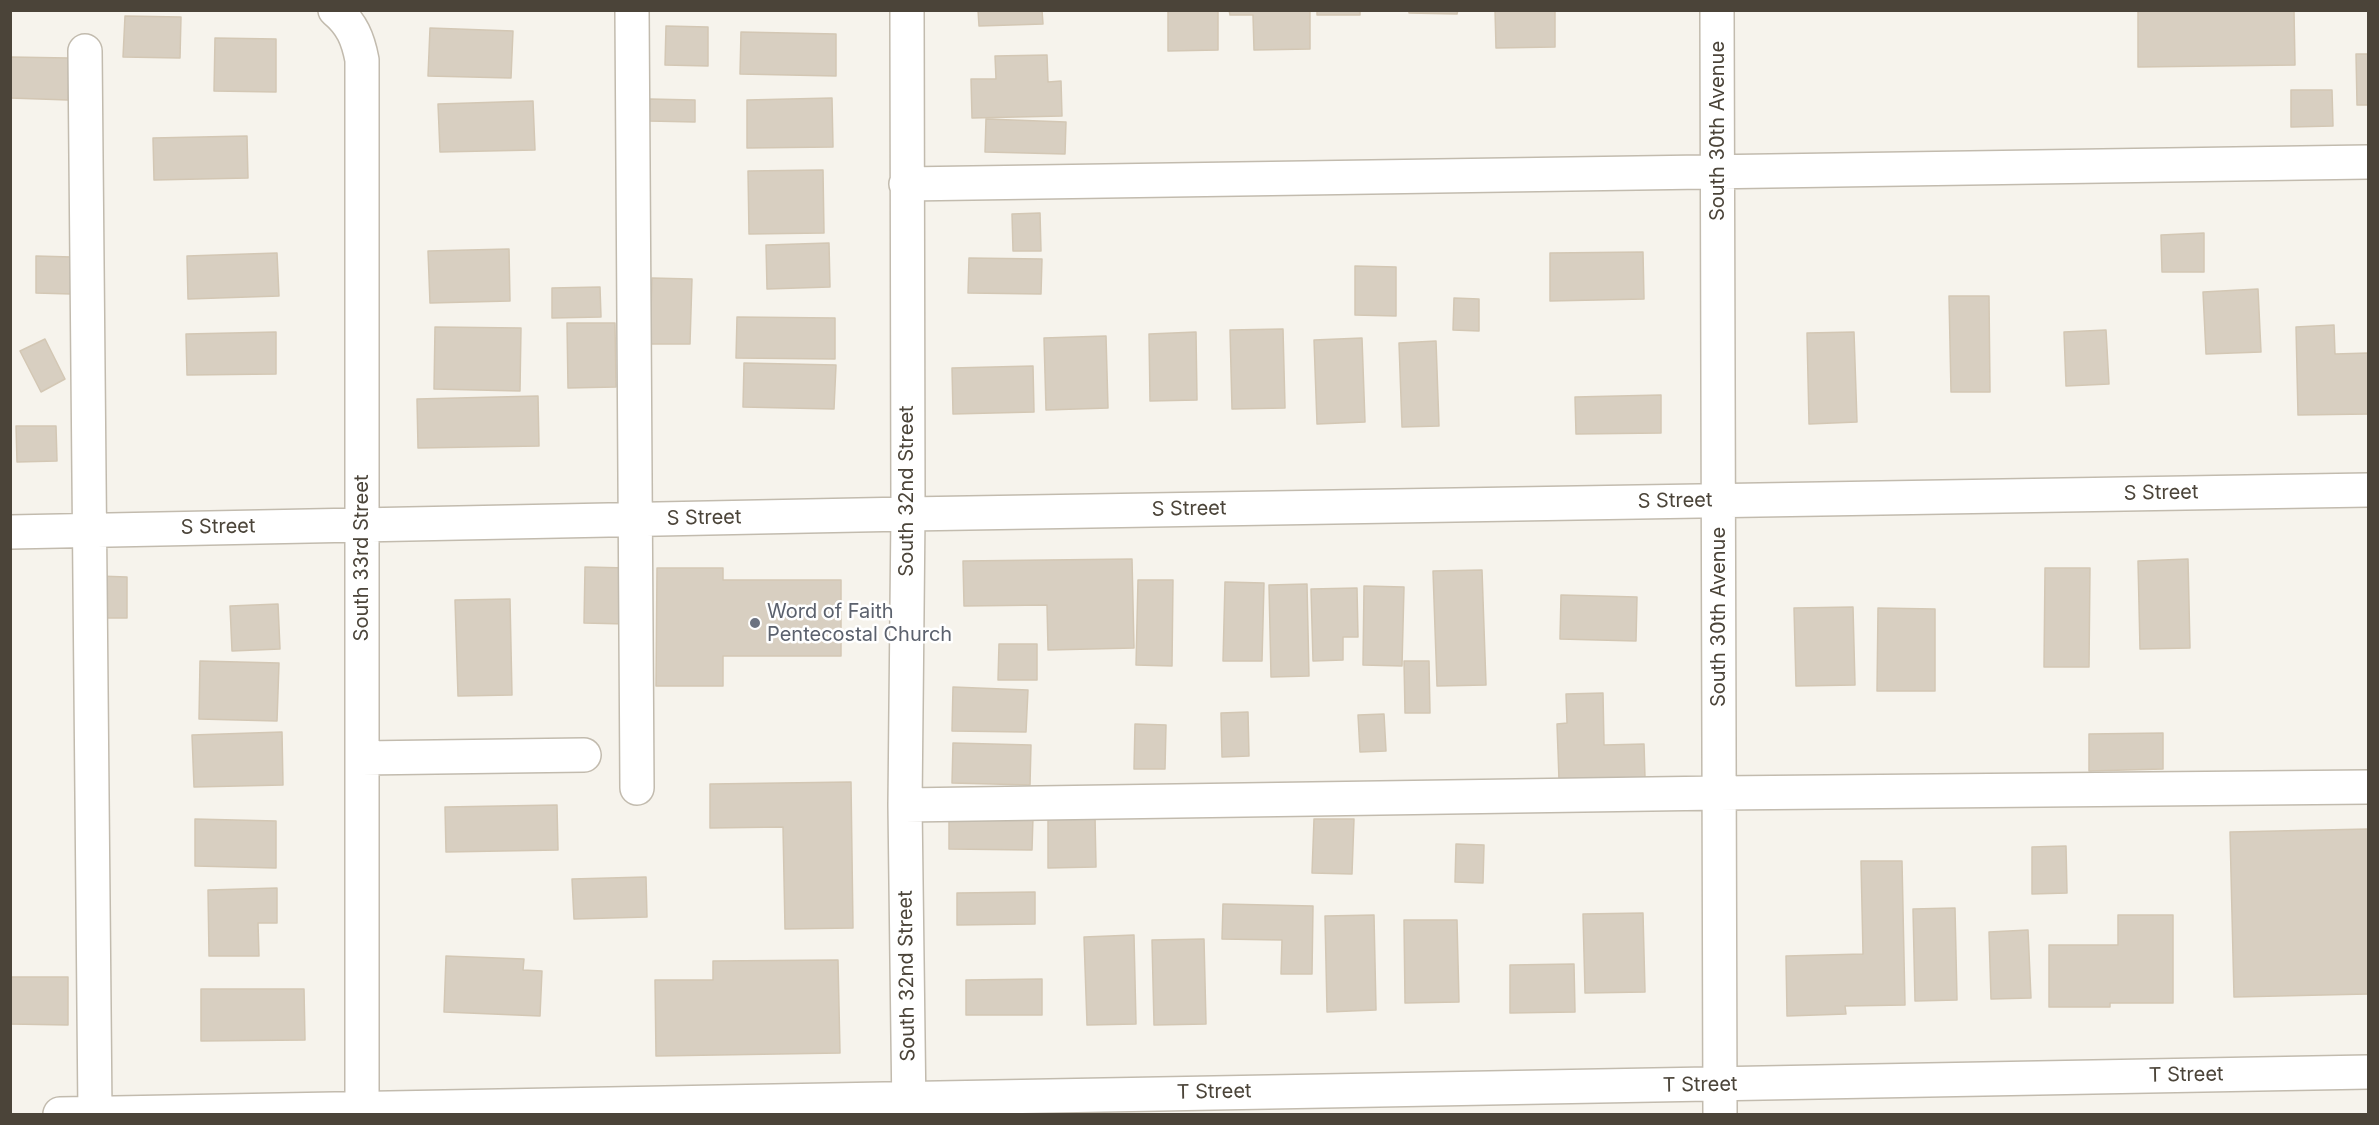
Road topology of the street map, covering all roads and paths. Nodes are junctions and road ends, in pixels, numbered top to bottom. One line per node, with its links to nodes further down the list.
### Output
1 (335, 10): 13 (street, South 33rd Street)
2 (632, 10): 12 (street)
3 (907, 10): 8 (street, South 32nd Street)
4 (1717, 10): 7 (street, South 30th Avenue)
5 (85, 51): 14 (street)
6 (2368, 162): 7 (street)
7 (1718, 173): 8 (street); 10 (street, South 30th Avenue)
8 (906, 184): 11 (street, South 32nd Street)
9 (2368, 490): 10 (street, S Street)
10 (1718, 500): 11 (street, S Street); 20 (street, South 30th Avenue)
11 (908, 514): 12 (street, S Street); 21 (street, South 32nd Street)
12 (634, 519): 13 (street, S Street); 19 (street)
13 (362, 524): 14 (street, S Street); 17 (street, South 33rd Street)
14 (89, 530): 15 (street, S Street); 28 (street)
15 (10, 532)
16 (584, 755): 17 (street)
17 (362, 758): 26 (street, South 33rd Street)
18 (2368, 787): 20 (street)
19 (637, 788)
20 (1719, 793): 21 (street); 23 (street, South 30th Avenue)
21 (905, 805): 24 (street, South 32nd Street)
22 (2368, 1072): 23 (street, T Street)
23 (1720, 1099): 24 (street, T Street)
24 (909, 1107): 25 (street, T Street)
25 (638, 1109): 26 (street, T Street)
26 (362, 1111): 28 (street, T Street)
27 (60, 1114): 28 (street, T Street)
28 (94, 1114)

